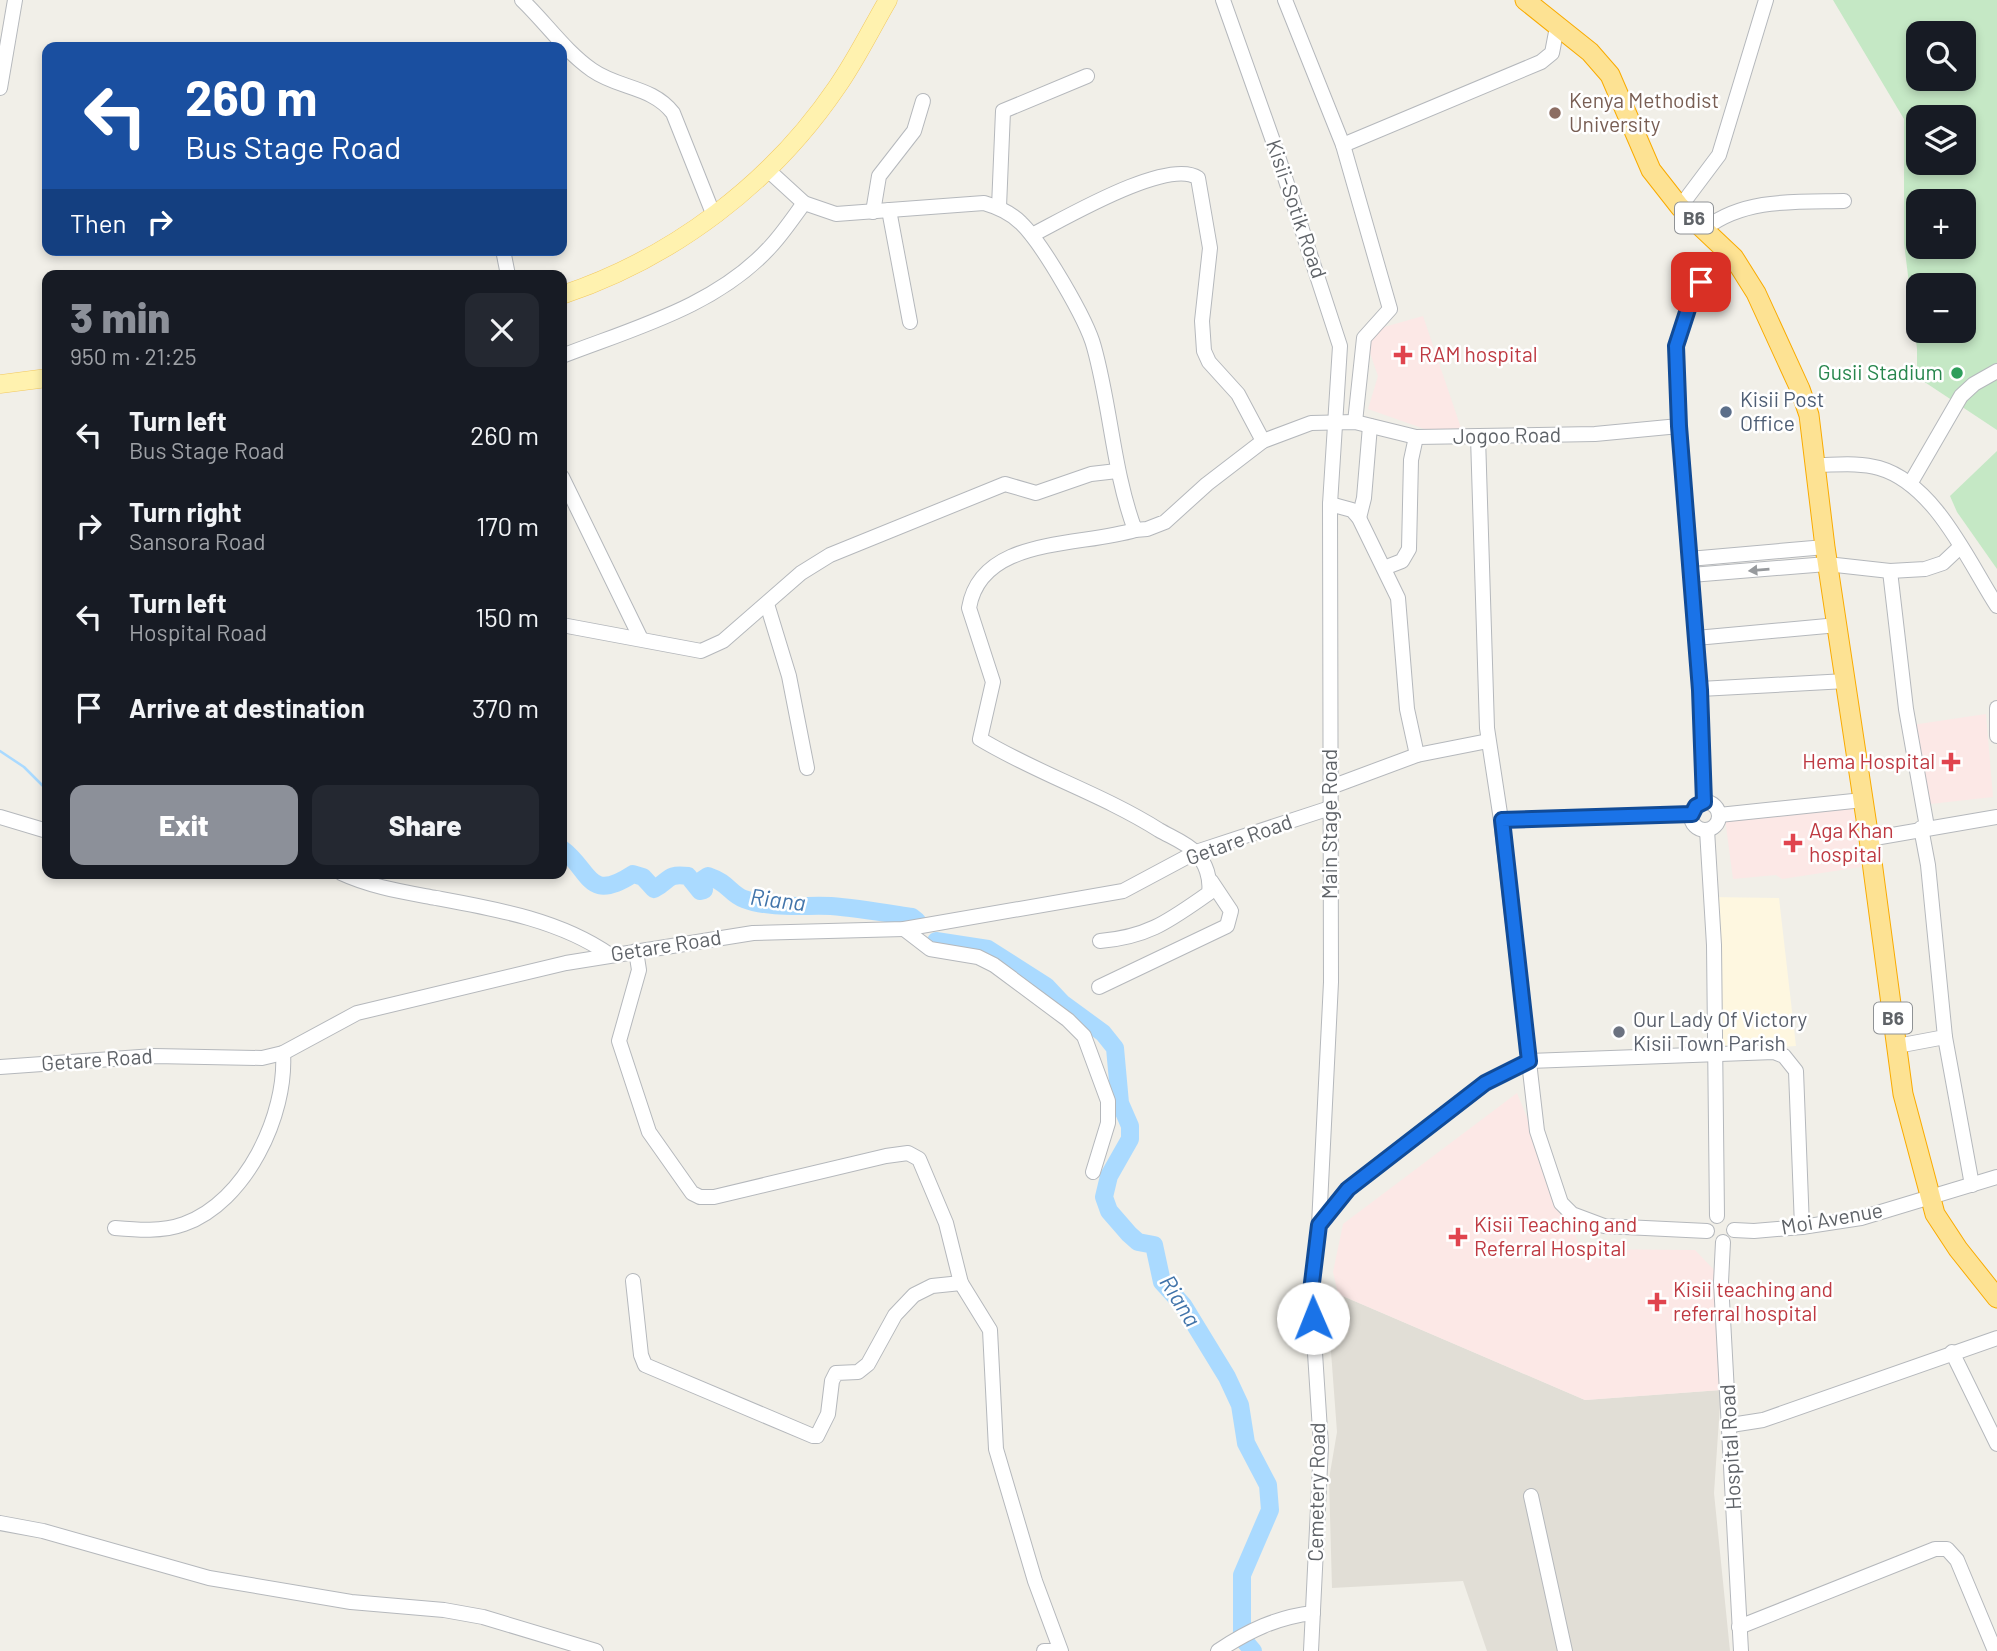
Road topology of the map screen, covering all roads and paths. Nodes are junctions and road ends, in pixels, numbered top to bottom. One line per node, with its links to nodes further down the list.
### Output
1 (15, 0): 12 (street)
2 (522, 0): 9 (street)
3 (888, 0): 15 (main road)
4 (1223, 0): 32 (street, Kisii-Sotik Road)
5 (1285, 0): 14 (street)
6 (1525, 0): 8 (highway, B6)
7 (1766, 0): 19 (street)
8 (1557, 27): 14 (street); 19 (highway, B6)
9 (561, 42)
10 (567, 48): 22 (street)
11 (1087, 76): 18 (street)
12 (0, 88)
13 (923, 101): 21 (street)
14 (1343, 145): 33 (street)
15 (769, 171): 17 (street); 22 (main road)
16 (1844, 201): 23 (street)
17 (804, 203): 21 (street); 28 (street)
18 (999, 207): 20 (street); 24 (street)
19 (1681, 207): 23 (highway, B6)
20 (889, 210): 21 (street); 27 (street)
21 (873, 212)
22 (714, 216): 26 (main road)
23 (1706, 228): 25 (highway, B6)
24 (1032, 235): 37 (street); 39 (street)
25 (1734, 258): 34 (street); 38 (highway, B6)
26 (567, 293)
27 (910, 322)
28 (567, 354)
29 (1997, 371): 40 (street)
30 (42, 380): 31 (main road)
31 (0, 384)
32 (1336, 424): 33 (street, Jogoo Road); 37 (street, Jogoo Road); 42 (street, Main Stage Road)
33 (1362, 424): 36 (street, Jogoo Road); 43 (street)
34 (1679, 426): 35 (street, Jogoo Road); 46 (street)
35 (1478, 437): 36 (street, Jogoo Road); 61 (street)
36 (1416, 438): 48 (street)
37 (1264, 441): 44 (street, Jogoo Road)
38 (1814, 465): 40 (street); 47 (highway, B6)
39 (1117, 471): 44 (street); 51 (street)
40 (1909, 484): 45 (street)
41 (567, 487): 56 (street)
42 (1330, 503): 43 (street); 64 (street, Main Stage Road)
43 (1359, 518): 48 (street)
44 (1135, 530): 77 (street, Jogoo Road)
45 (1960, 547): 49 (street); 52 (street)
46 (1689, 559): 47 (street); 50 (street)
47 (1831, 560): 49 (street); 50 (street, one-way to 50); 53 (highway, B6)
48 (1384, 568): 62 (street)
49 (1890, 571): 73 (street)
50 (1691, 575): 55 (street)
51 (767, 604): 56 (street); 63 (street)
52 (1997, 606)
53 (1838, 625): 55 (street); 57 (highway, B6)
54 (567, 626): 56 (street)
55 (1696, 638): 58 (street)
56 (641, 639)
57 (1846, 681): 58 (street); 65 (highway, B6)
58 (1700, 690): 66 (street)
59 (1997, 708): 60 (street)
60 (1997, 736)
61 (1488, 741): 62 (street); 72 (street)
62 (1417, 755): 64 (street)
63 (807, 768)
64 (1332, 787): 67 (street, Main Stage Road)
65 (1863, 800): 69 (street); 76 (highway, B6)
66 (1704, 802): 68 (street); 69 (street)
67 (1330, 808): 77 (street, Getare Road); 96 (street, Main Stage Road)
68 (1692, 814): 72 (street); 75 (street)
69 (1719, 815): 75 (street)
70 (0, 817): 74 (street)
71 (1997, 817): 73 (street)
72 (1502, 820): 89 (street)
73 (1924, 827): 76 (street); 85 (street)
74 (42, 830)
75 (1707, 830): 88 (street)
76 (1869, 839): 86 (highway, B6)
77 (1196, 852): 79 (street); 80 (street, Getare Road)
78 (357, 879): 83 (street)
79 (1210, 881): 81 (street); 84 (street)
80 (904, 929): 82 (street, Getare Road); 91 (street)
81 (1100, 941)
82 (636, 951): 83 (street, Getare Road); 103 (street)
83 (610, 955): 87 (street, Getare Road)
84 (1098, 987)
85 (1945, 1037): 86 (street); 93 (street)
86 (1897, 1046): 94 (highway, B6)
87 (283, 1053): 90 (street, Getare Road); 98 (street)
88 (1716, 1054): 89 (street); 95 (street); 97 (street)
89 (1529, 1061): 96 (street); 100 (street)
90 (0, 1066)
91 (1093, 1172)
92 (1997, 1177): 93 (street, Moi Avenue)
93 (1972, 1185): 94 (street, Moi Avenue)
94 (1928, 1195): 97 (street, Moi Avenue); 104 (highway, B6)
95 (1717, 1216): 99 (street); 100 (street)
96 (1319, 1225): 111 (street, Cemetery Road)
97 (1802, 1227): 99 (street, Moi Avenue)
98 (115, 1228)
99 (1734, 1230): 101 (street)
100 (1706, 1231): 101 (street)
101 (1723, 1242): 107 (street, Hospital Road)
102 (633, 1280): 103 (street)
103 (961, 1283): 116 (street)
104 (1997, 1298)
105 (1997, 1338): 106 (street)
106 (1952, 1352): 107 (street); 108 (street)
107 (1731, 1425): 112 (street, Hospital Road)
108 (1997, 1444)
109 (1531, 1496): 119 (street)
110 (0, 1523): 114 (street)
111 (1313, 1613): 117 (street); 118 (street, Cemetery Road)
112 (1739, 1626): 113 (street); 120 (street, Hospital Road)
113 (1995, 1647)
114 (596, 1651)
115 (1044, 1651): 116 (street)
116 (1058, 1651)
117 (1217, 1651)
118 (1311, 1651)
119 (1565, 1651)
120 (1741, 1651)

